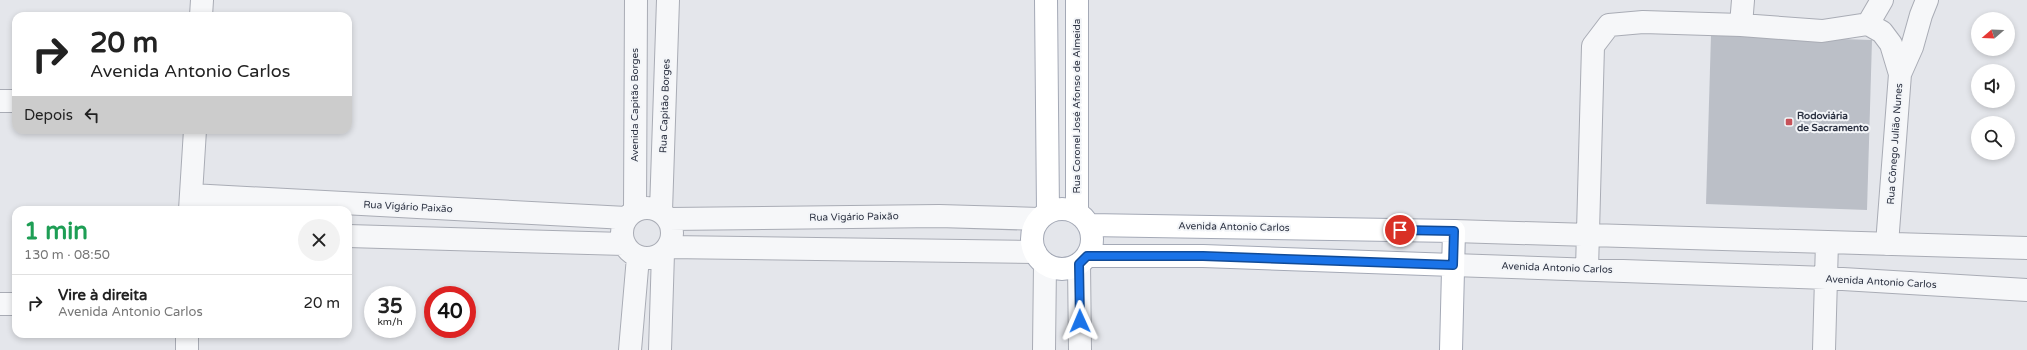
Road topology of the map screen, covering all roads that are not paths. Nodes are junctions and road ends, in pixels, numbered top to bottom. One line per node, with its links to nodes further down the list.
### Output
1 (202, 0): 9 (street)
2 (636, 0): 19 (street, Avenida Capitão Borges)
3 (668, 0): 20 (street, Rua Capitão Borges)
4 (1046, 0): 21 (main road)
5 (1077, 0): 22 (main road, Rua Coronel José Afonso de Almeida)
6 (1743, 0): 11 (street)
7 (1882, 0): 10 (street)
8 (1927, 0): 12 (street, Rua Cônego Julião Nunes)
9 (201, 12)
10 (1868, 24): 11 (street); 12 (street)
11 (1741, 25): 24 (street)
12 (1900, 74): 27 (street, Rua Cônego Julião Nunes)
13 (0, 101): 14 (street)
14 (12, 101)
15 (195, 134): 16 (street)
16 (191, 203): 17 (street, Rua Vigário Paixão)
17 (311, 206)
18 (352, 207): 19 (street, Rua Vigário Paixão)
19 (630, 214): 20 (street); 29 (street)
20 (665, 215): 21 (street, Rua Vigário Paixão); 30 (street)
21 (1043, 216): 22 (main road); 31 (main road)
22 (1083, 218): 23 (main road, Avenida Antonio Carlos); 32 (main road)
23 (1454, 231): 24 (street, Avenida Antonio Carlos); 33 (main road)
24 (1589, 234): 26 (street, Avenida Antonio Carlos); 34 (street)
25 (352, 236): 29 (street)
26 (1827, 242): 27 (street, Avenida Antonio Carlos); 35 (street)
27 (1887, 244): 28 (street, Avenida Antonio Carlos)
28 (2027, 248)
29 (631, 250): 30 (street); 41 (street)
30 (666, 250): 31 (street); 42 (street)
31 (1040, 258): 32 (main road); 43 (street)
32 (1083, 260): 33 (main road, Avenida Antonio Carlos); 44 (street)
33 (1453, 265): 34 (street, Avenida Antonio Carlos); 45 (main road)
34 (1587, 269): 35 (street, Avenida Antonio Carlos)
35 (1826, 278): 36 (street, Avenida Antonio Carlos); 46 (street)
36 (2027, 290)
37 (0, 304): 38 (street)
38 (12, 304)
39 (187, 338): 40 (street)
40 (187, 350)
41 (630, 350)
42 (660, 350)
43 (1044, 350)
44 (1080, 350)
45 (1451, 350)
46 (1824, 350)

